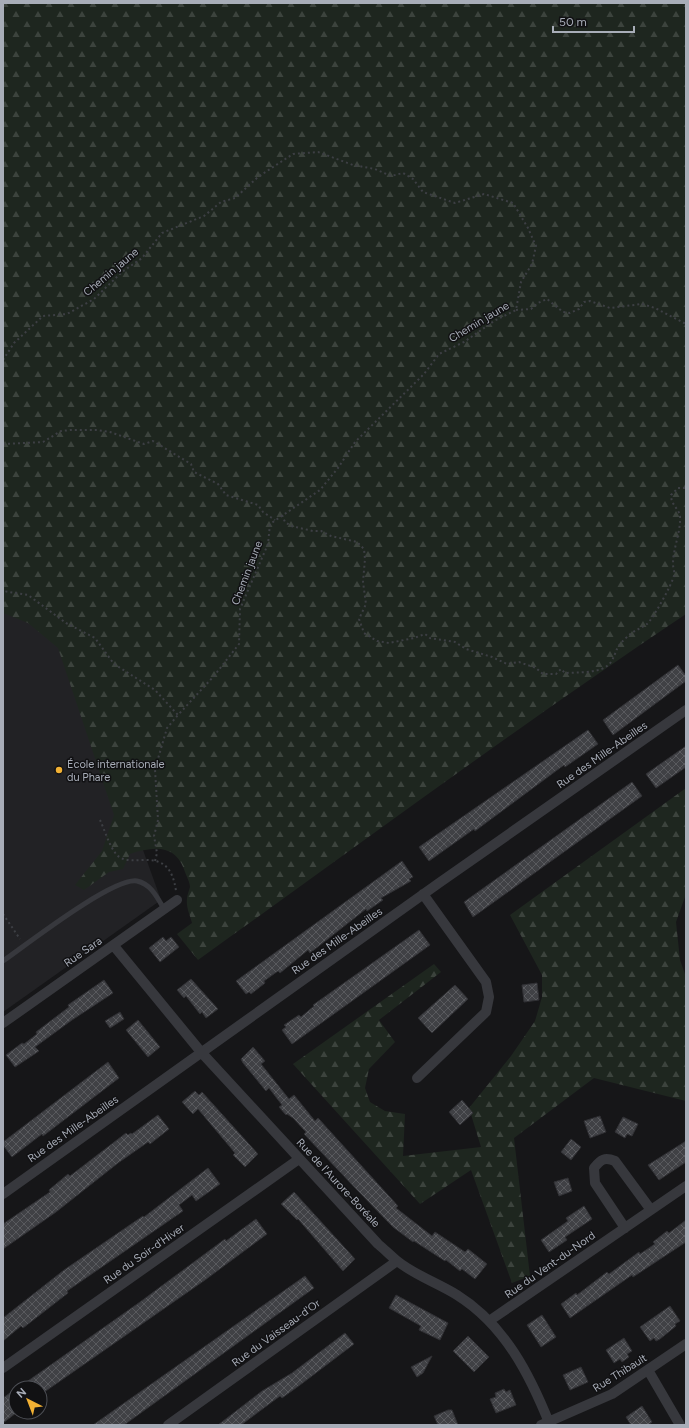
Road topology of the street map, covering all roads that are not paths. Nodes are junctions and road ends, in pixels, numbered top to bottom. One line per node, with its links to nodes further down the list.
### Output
1 (686, 710): 2 (street, Rue des Mille-Abeilles)
2 (423, 894): 8 (street, Rue des Mille-Abeilles); 9 (street)
3 (177, 900): 4 (street, Rue Sara)
4 (164, 909): 5 (street, Rue Sara); 6 (lane)
5 (114, 946): 7 (street, Rue Sara); 8 (street, Rue de l'Aurore-Boréale)
6 (3, 961)
7 (3, 1023)
8 (201, 1052): 10 (street, Rue de l'Aurore-Boréale); 12 (street, Rue des Mille-Abeilles)
9 (417, 1078)
10 (299, 1159): 15 (street, Rue de l'Aurore-Boréale); 18 (street, Rue du Soir-d'Hiver)
11 (686, 1186): 13 (street, Rue du Vent-du-Nord)
12 (3, 1194)
13 (651, 1210): 14 (street, Rue du Vent-du-Nord); 14 (street)
14 (625, 1228): 16 (street, Rue du Vent-du-Nord)
15 (397, 1261): 16 (street, Rue de l'Aurore-Boréale); 21 (street, Rue du Vaisseau-d'Or)
16 (490, 1321): 20 (street, Rue de l'Aurore-Boréale)
17 (686, 1344): 19 (street, Rue Thibault)
18 (3, 1368)
19 (648, 1370): 20 (street, Rue Thibault); 22 (street)
20 (547, 1424)
21 (168, 1425)
22 (680, 1425)

